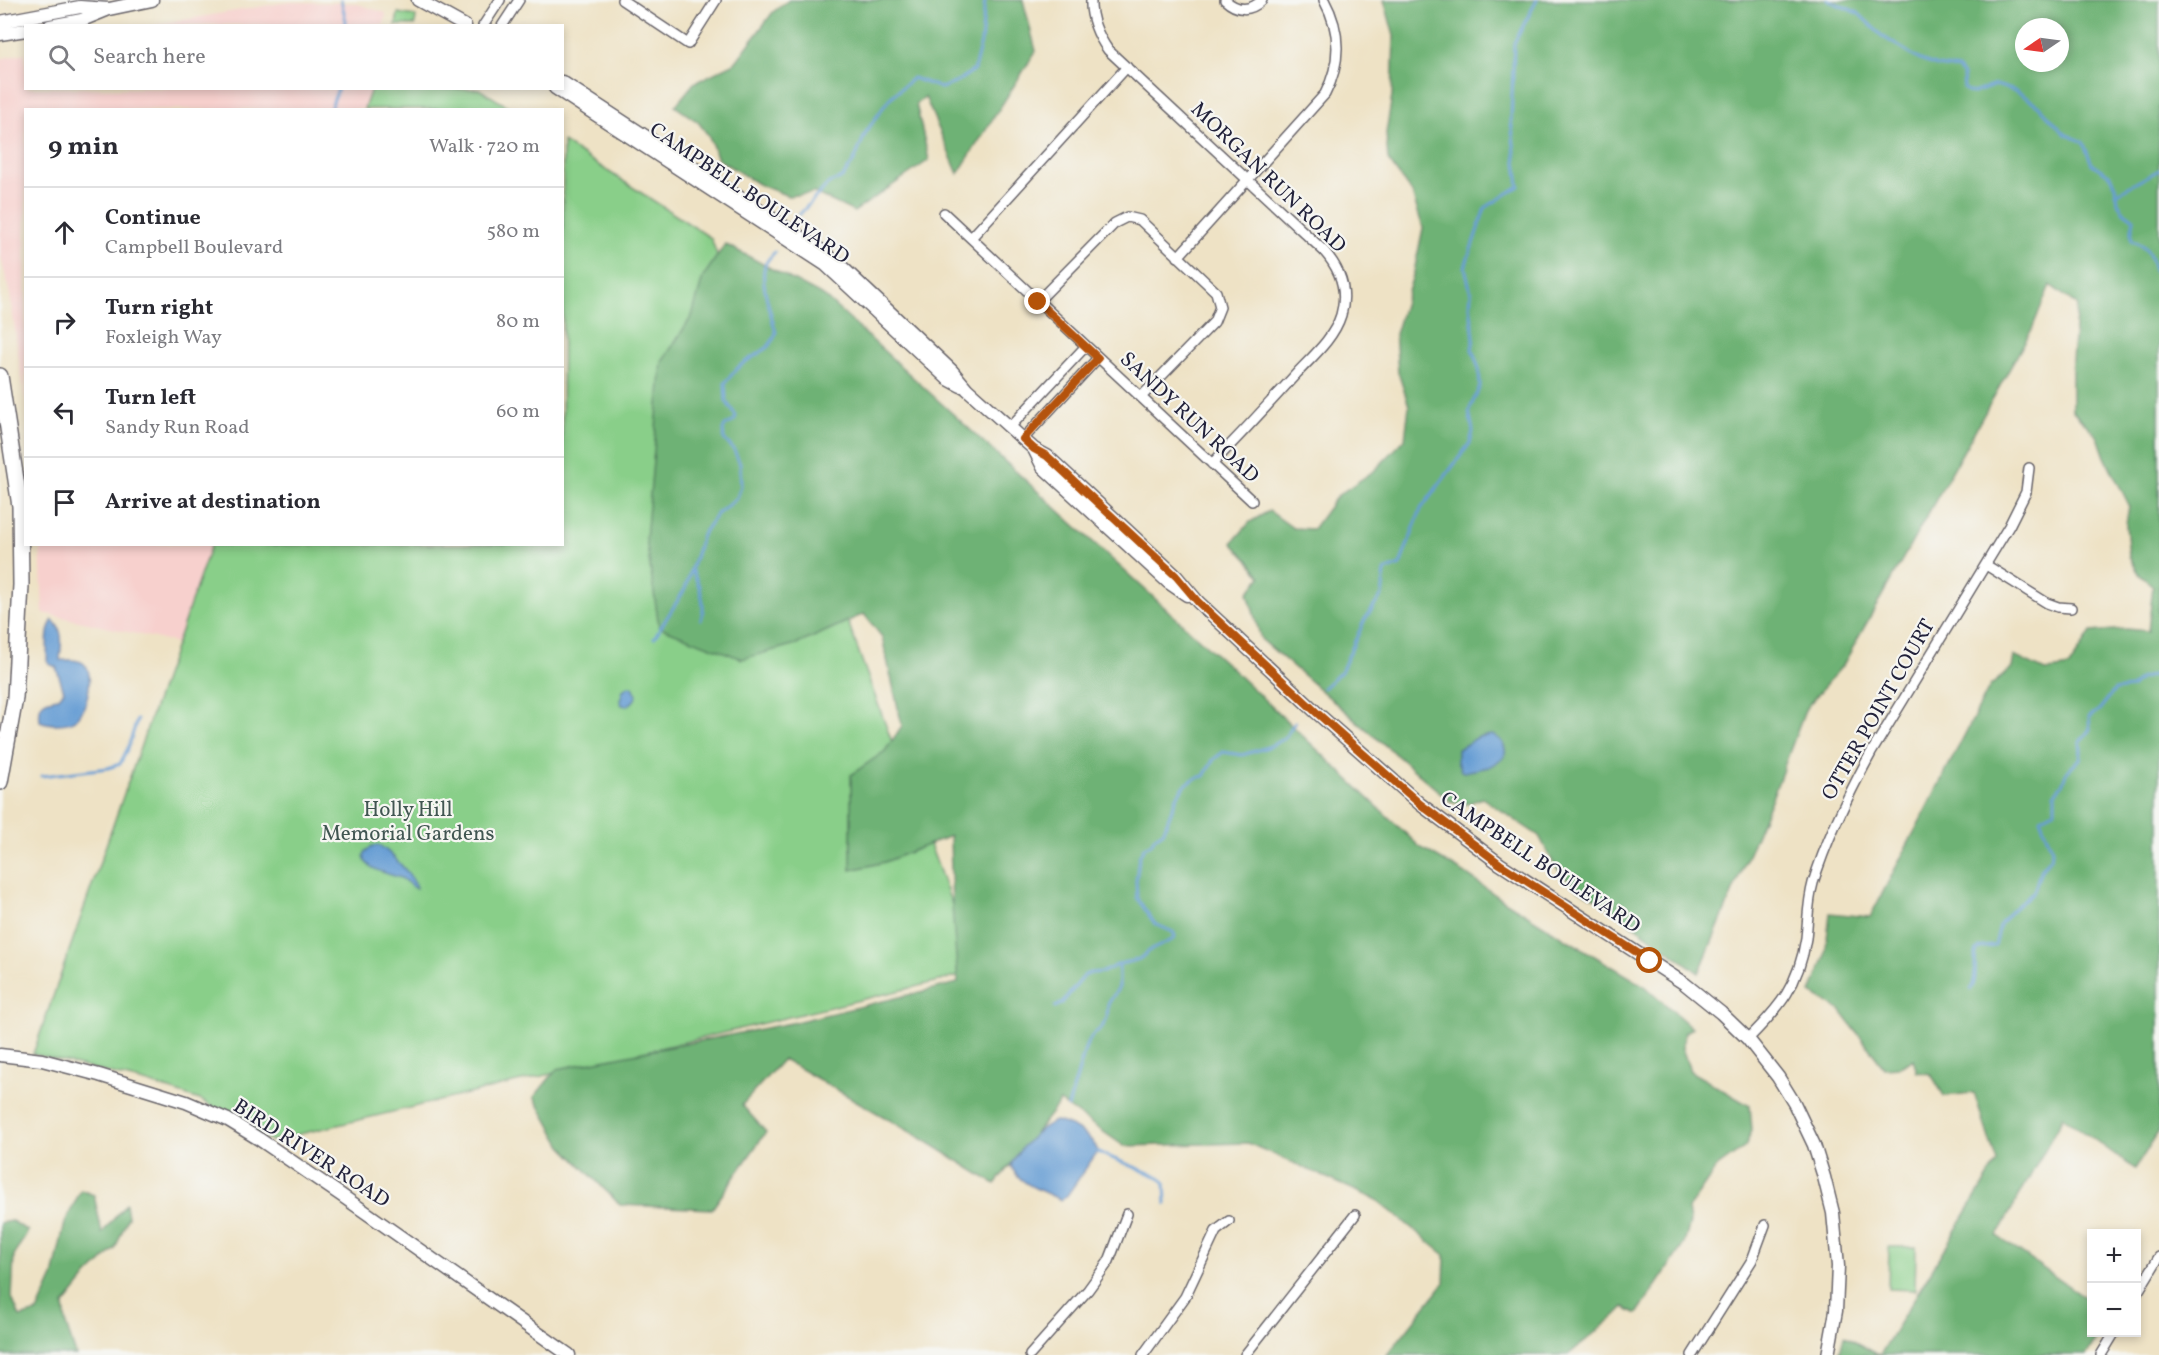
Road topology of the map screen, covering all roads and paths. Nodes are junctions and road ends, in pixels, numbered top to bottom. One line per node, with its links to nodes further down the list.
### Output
1 (152, 0): 11 (street)
2 (418, 0): 14 (street)
3 (500, 0): 15 (street)
4 (519, 0): 16 (street)
5 (622, 0): 6 (street)
6 (716, 0)
7 (1091, 0): 19 (street, MORGAN RUN ROAD)
8 (1225, 0): 9 (street)
9 (1262, 0)
10 (1324, 0): 22 (street)
11 (109, 9): 12 (street); 13 (street)
12 (0, 22)
13 (61, 24)
14 (461, 24)
15 (484, 24)
16 (503, 24)
17 (24, 30): 18 (street)
18 (0, 34)
19 (1127, 67): 22 (street, MORGAN RUN ROAD); 24 (street)
20 (564, 83): 30 (street, CAMPBELL BOULEVARD)
21 (558, 90): 30 (street, CAMPBELL BOULEVARD)
22 (1248, 181): 25 (street); 34 (street, MORGAN RUN ROAD)
23 (944, 213): 24 (street, SANDY RUN ROAD)
24 (970, 238): 26 (street, SANDY RUN ROAD)
25 (1178, 257): 26 (street); 31 (street)
26 (1038, 302): 27 (street, SANDY RUN ROAD)
27 (1086, 346): 28 (street, SANDY RUN ROAD); 32 (street)
28 (1098, 358): 31 (street, SANDY RUN ROAD); 33 (street)
29 (0, 376): 39 (main road)
30 (967, 389): 32 (street, CAMPBELL BOULEVARD)
31 (1141, 397): 34 (street, SANDY RUN ROAD)
32 (1010, 427): 33 (street, CAMPBELL BOULEVARD)
33 (1023, 439): 40 (street, CAMPBELL BOULEVARD)
34 (1212, 464): 36 (street, SANDY RUN ROAD)
35 (2028, 468): 37 (street, OTTER POINT COURT)
36 (1252, 501)
37 (1986, 565): 38 (street); 40 (street, OTTER POINT COURT)
38 (2072, 608)
39 (0, 782)
40 (1748, 1039): 54 (street, CAMPBELL BOULEVARD)
41 (0, 1055): 49 (street, BIRD RIVER ROAD)
42 (1127, 1214): 50 (street)
43 (1355, 1215): 52 (street)
44 (1229, 1221): 51 (street)
45 (1765, 1225): 53 (street)
46 (2159, 1257): 47 (street)
47 (2141, 1287)
48 (2112, 1337): 55 (street)
49 (569, 1355)
50 (1030, 1355)
51 (1143, 1355)
52 (1245, 1355)
53 (1692, 1355)
54 (1828, 1355)
55 (2101, 1355)

